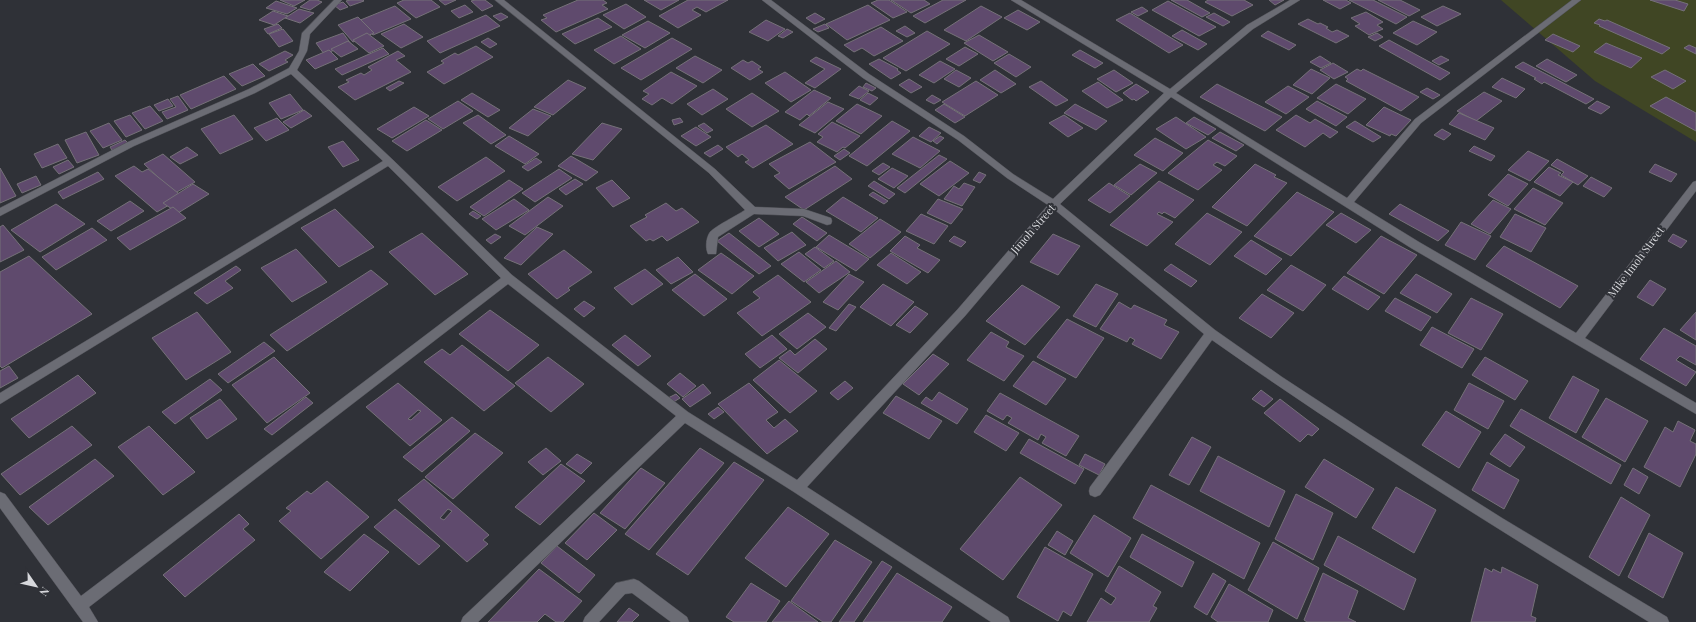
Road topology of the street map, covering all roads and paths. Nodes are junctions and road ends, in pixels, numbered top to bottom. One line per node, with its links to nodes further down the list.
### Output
1 (338, 0): 7 (street)
2 (499, 0): 13 (street)
3 (766, 0): 11 (street)
4 (1014, 0): 8 (street)
5 (1296, 0): 8 (street, Jimoh Street)
6 (1577, 0): 12 (street)
7 (292, 70): 9 (street); 14 (street)
8 (1170, 93): 11 (street, Jimoh Street); 12 (street)
9 (389, 161): 17 (street); 20 (street)
10 (1696, 184): 19 (street, Mike Imoh Street)
11 (1054, 204): 18 (street); 23 (street, Jimoh Street)
12 (1347, 204): 19 (street)
13 (752, 210): 15 (street); 16 (street)
14 (0, 212)
15 (826, 221)
16 (712, 251)
17 (508, 278): 22 (street); 26 (street)
18 (1211, 333): 24 (street); 32 (street)
19 (1577, 340): 21 (street)
20 (0, 399)
21 (1696, 409)
22 (684, 416): 23 (street); 28 (street)
23 (798, 488): 31 (street)
24 (1095, 491)
25 (0, 498): 26 (street)
26 (79, 606): 27 (street)
27 (91, 622)
28 (468, 622)
29 (590, 622): 30 (street)
30 (682, 622)
31 (1003, 622)
32 (1662, 622)

